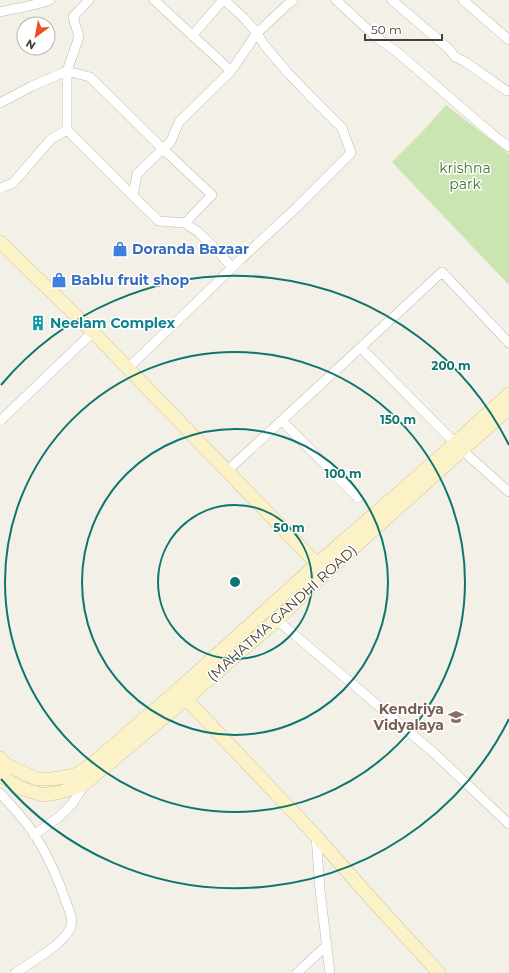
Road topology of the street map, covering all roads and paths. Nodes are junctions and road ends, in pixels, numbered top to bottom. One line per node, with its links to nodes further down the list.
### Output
1 (50, 0): 9 (street)
2 (89, 0): 13 (street)
3 (154, 0): 11 (street)
4 (224, 0): 10 (street); 11 (street)
5 (293, 0): 10 (street)
6 (336, 0): 18 (street)
7 (393, 0): 15 (street)
8 (463, 0): 12 (street)
9 (0, 12)
10 (257, 33): 14 (street); 24 (street)
11 (192, 36): 14 (street)
12 (509, 40)
13 (67, 71): 16 (street); 17 (street); 19 (street)
14 (231, 71): 19 (street)
15 (507, 91)
16 (0, 103)
17 (67, 130): 20 (street); 21 (street)
18 (509, 147)
19 (163, 149): 21 (street); 22 (street)
20 (0, 189)
21 (132, 196): 22 (street)
22 (185, 223): 24 (street)
23 (0, 242): 25 (main road)
24 (232, 268): 28 (street)
25 (93, 332): 28 (main road); 32 (street)
26 (509, 343): 27 (street)
27 (361, 348): 31 (street); 33 (street)
28 (128, 368): 34 (main road)
29 (509, 394): 33 (main road)
30 (509, 408): 33 (main road, (MAHATMA GANDHI ROAD))
31 (282, 421): 34 (street); 36 (street)
32 (0, 422)
33 (458, 446): 35 (street); 37 (main road); 38 (main road, (MAHATMA GANDHI ROAD))
34 (228, 471): 37 (main road)
35 (509, 492)
36 (358, 498)
37 (318, 564): 39 (main road)
38 (277, 620): 39 (main road, (MAHATMA GANDHI ROAD)); 44 (street)
39 (183, 693): 40 (main road); 42 (main road, (MAHATMA GANDHI ROAD)); 46 (main road)
40 (0, 758)
41 (0, 775): 42 (main road, (MAHATMA GANDHI ROAD))
42 (87, 781): 45 (street)
43 (0, 792): 45 (street)
44 (509, 824)
45 (34, 835): 48 (street)
46 (316, 836): 47 (street); 51 (main road)
47 (326, 946): 49 (street); 50 (street)
48 (15, 973)
49 (297, 973)
50 (330, 973)
51 (439, 973)

